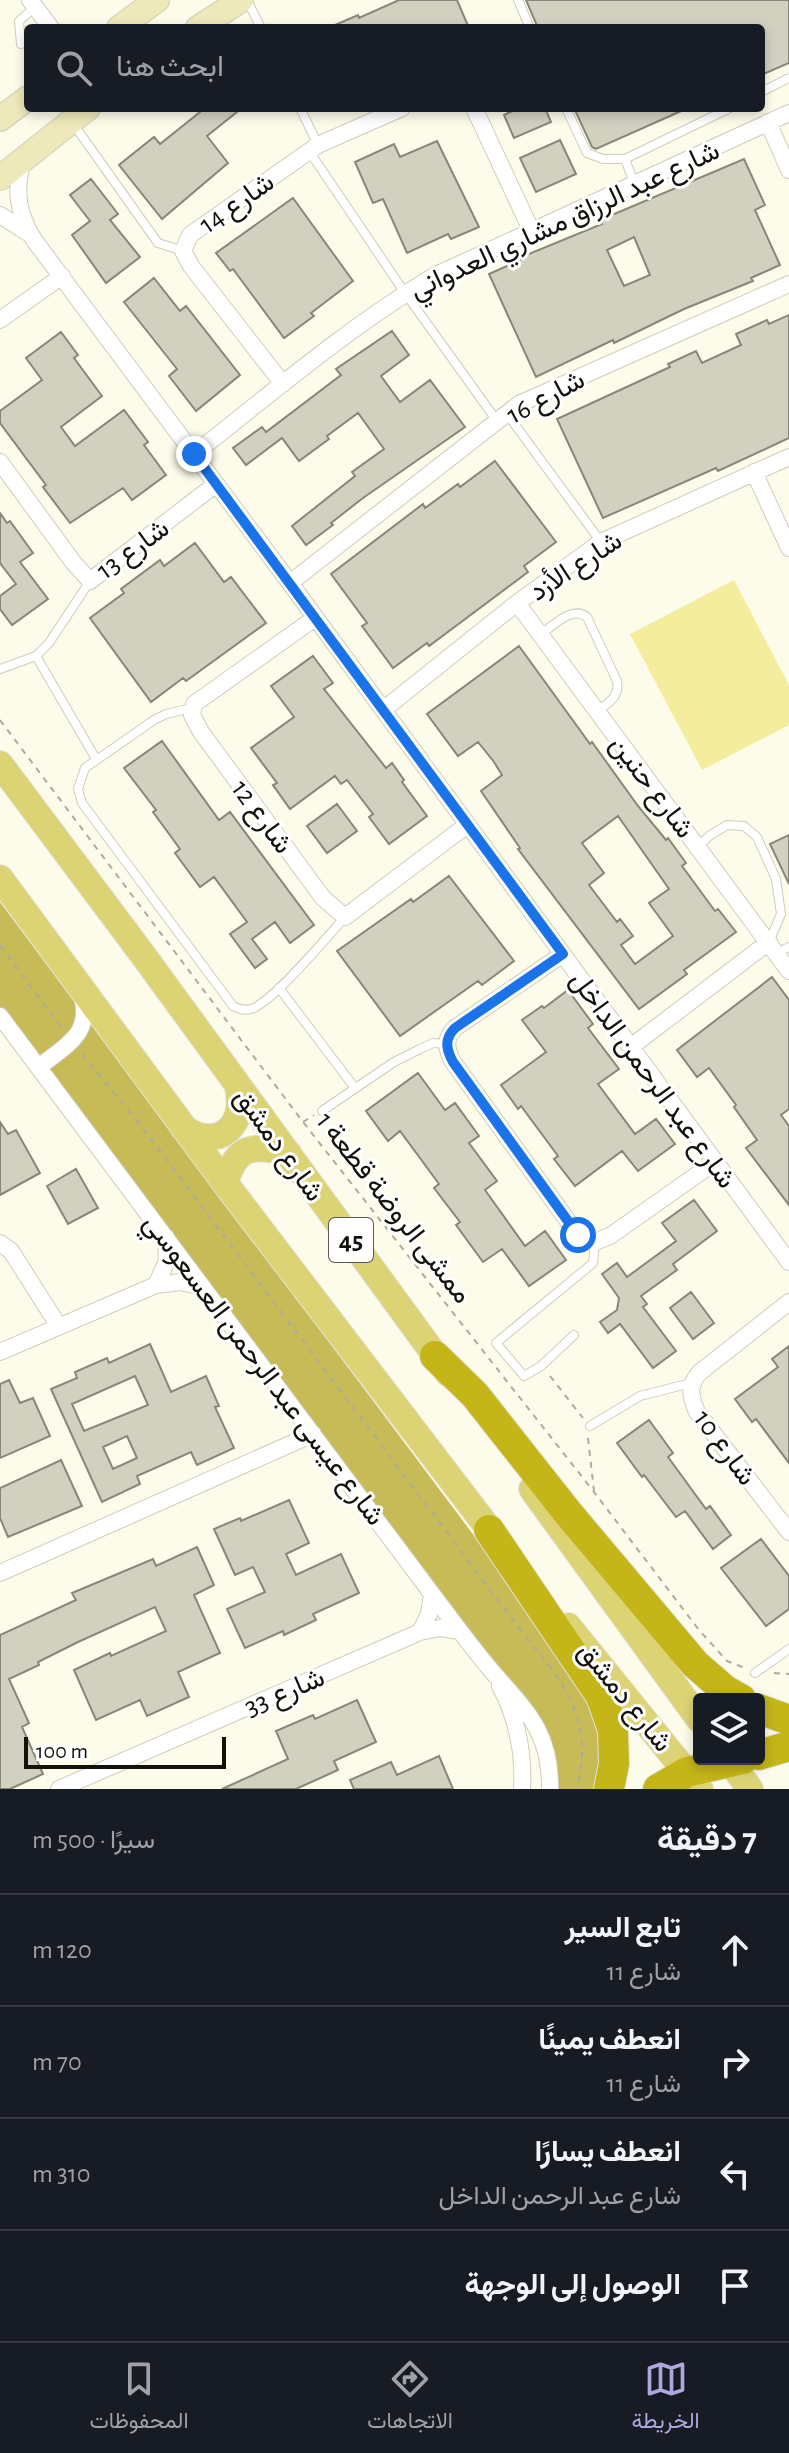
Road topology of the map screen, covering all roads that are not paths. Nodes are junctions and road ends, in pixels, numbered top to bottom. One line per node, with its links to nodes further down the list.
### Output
1 (157, 0): 7 (main road)
2 (241, 0): 8 (main road)
3 (247, 0): 9 (lane)
4 (518, 0): 10 (lane)
5 (32, 3): 6 (street); 11 (lane)
6 (48, 24)
7 (124, 24)
8 (204, 24)
9 (259, 24)
10 (528, 24)
11 (21, 44)
12 (789, 78): 13 (lane)
13 (765, 90)
14 (24, 101): 22 (main road)
15 (301, 112): 24 (lane)
16 (393, 112): 24 (street, شارع 14)
17 (476, 112): 31 (street)
18 (568, 112): 25 (lane)
19 (722, 112): 25 (lane)
20 (789, 113): 23 (street, شارع عبد الرزاق مشاري العدواني)
21 (80, 115): 26 (main road); 33 (lane)
22 (0, 119)
23 (768, 122): 27 (street); 29 (street, شارع عبد الرزاق مشاري العدواني)
24 (314, 148): 33 (street, شارع 14); 36 (lane)
25 (625, 159): 29 (lane)
26 (23, 161): 28 (main road); 32 (street, شارع عبد الرحمن الداخل)
27 (789, 170)
28 (0, 178)
29 (634, 183): 31 (street, شارع عبد الرزاق مشاري العدواني)
30 (0, 215): 32 (street, شارع عبد الرحمن الداخل)
31 (532, 232): 36 (street, شارع عبد الرزاق مشاري العدواني)
32 (34, 240): 34 (street, شارع عبد الرحمن الداخل)
33 (183, 251): 38 (street, شارع 14)
34 (62, 276): 37 (street); 40 (street, شارع عبد الرحمن الداخل)
35 (789, 284): 39 (street, شارع 16)
36 (405, 293): 38 (street, شارع عبد الرزاق مشاري العدواني); 39 (lane)
37 (0, 320)
38 (283, 384): 40 (street, شارع عبد الرزاق مشاري العدواني)
39 (502, 417): 45 (lane); 48 (street, شارع 16)
40 (194, 454): 44 (street, شارع عبد الرحمن الداخل)
41 (789, 457): 43 (street, شارع الأزد)
42 (0, 462): 47 (street, شارع 13)
43 (754, 472): 45 (street, شارع الأزد); 46 (street)
44 (216, 484): 47 (street, شارع 13); 48 (street, شارع عبد الرحمن الداخل)
45 (601, 542): 49 (street, شارع الأزد)
46 (789, 548)
47 (90, 581): 52 (lane)
48 (290, 583): 50 (street, شارع عبد الرحمن الداخل)
49 (517, 603): 51 (street, شارع حنين); 55 (street, شارع الأزد)
50 (315, 618): 54 (street); 55 (street, شارع عبد الرحمن الداخل)
51 (540, 635): 56 (street, شارع حنين); 56 (lane)
52 (36, 656): 53 (lane); 57 (lane)
53 (0, 669)
54 (192, 708): 57 (lane); 62 (street, شارع 12)
55 (383, 710): 59 (street, شارع عبد الرحمن الداخل)
56 (597, 712): 60 (street, شارع حنين)
57 (96, 759): 67 (lane)
58 (0, 764): 72 (main road, شارع دمشق / 45)
59 (467, 825): 62 (street); 64 (street, شارع عبد الرحمن الداخل)
60 (698, 847): 63 (street, شارع حنين); 63 (lane)
61 (0, 878): 66 (main road, شارع دمشق / 45)
62 (345, 917): 67 (lane)
63 (778, 947): 65 (street, شارع حنين); 70 (street)
64 (563, 954): 69 (street); 70 (street, شارع عبد الرحمن الداخل)
65 (789, 971)
66 (74, 977): 71 (street); 75 (main road, شارع دمشق / 45)
67 (279, 988): 73 (lane)
68 (0, 1016): 71 (street, شارع عيسى عبد الرحمن العسعوسي)
69 (446, 1044): 73 (lane); 80 (street)
70 (632, 1046): 77 (street, شارع عبد الرحمن الداخل)
71 (39, 1067): 79 (street, شارع عيسى عبد الرحمن العسعوسي)
72 (238, 1087): 75 (main road); 76 (main road, شارع دمشق / 45)
73 (355, 1088): 74 (lane)
74 (322, 1111)
75 (184, 1128): 78 (main road, شارع دمشق / 45)
76 (288, 1153): 78 (main road); 89 (main road, شارع دمشق / 45)
77 (715, 1162): 80 (street); 82 (street, شارع عبد الرحمن الداخل)
78 (225, 1183): 93 (main road, شارع دمشق / 45)
79 (165, 1236): 83 (street); 84 (street, شارع عيسى عبد الرحمن العسعوسي)
80 (595, 1242): 87 (lane)
81 (0, 1243): 86 (street)
82 (789, 1262)
83 (156, 1285): 84 (street); 86 (street)
84 (203, 1287): 92 (street, شارع عيسى عبد الرحمن العسعوسي)
85 (789, 1302): 90 (street, شارع 10)
86 (58, 1325): 88 (street)
87 (574, 1335)
88 (0, 1352)
89 (435, 1356): 101 (highway); 102 (main road, شارع دمشق / 45)
90 (692, 1383): 91 (lane); 94 (street, شارع 10)
91 (590, 1426)
92 (313, 1434): 95 (street); 96 (street, شارع عيسى عبد الرحمن العسعوسي)
93 (489, 1530): 109 (main road, شارع دمشق / 45); 113 (highway)
94 (789, 1532)
95 (0, 1573)
96 (432, 1594): 97 (street, شارع عيسى عبد الرحمن العسعوسي); 98 (street)
97 (460, 1631): 98 (street, شارع 33); 100 (street, شارع عيسى عبد الرحمن العسعوسي)
98 (420, 1632): 110 (street, شارع 33)
99 (789, 1649): 101 (lane)
100 (491, 1671): 111 (street, شارع عيسى عبد الرحمن العسعوسي); 112 (street, شارع عيسى عبد الرحمن العسعوسي)
101 (748, 1686)
102 (693, 1711)
103 (765, 1711): 104 (highway)
104 (789, 1720)
105 (789, 1746): 106 (highway)
106 (765, 1752)
107 (727, 1765): 109 (highway)
108 (742, 1765): 115 (main road)
109 (693, 1780): 114 (highway)
110 (59, 1789)
111 (522, 1789)
112 (550, 1789)
113 (609, 1789)
114 (658, 1789)
115 (750, 1789)

